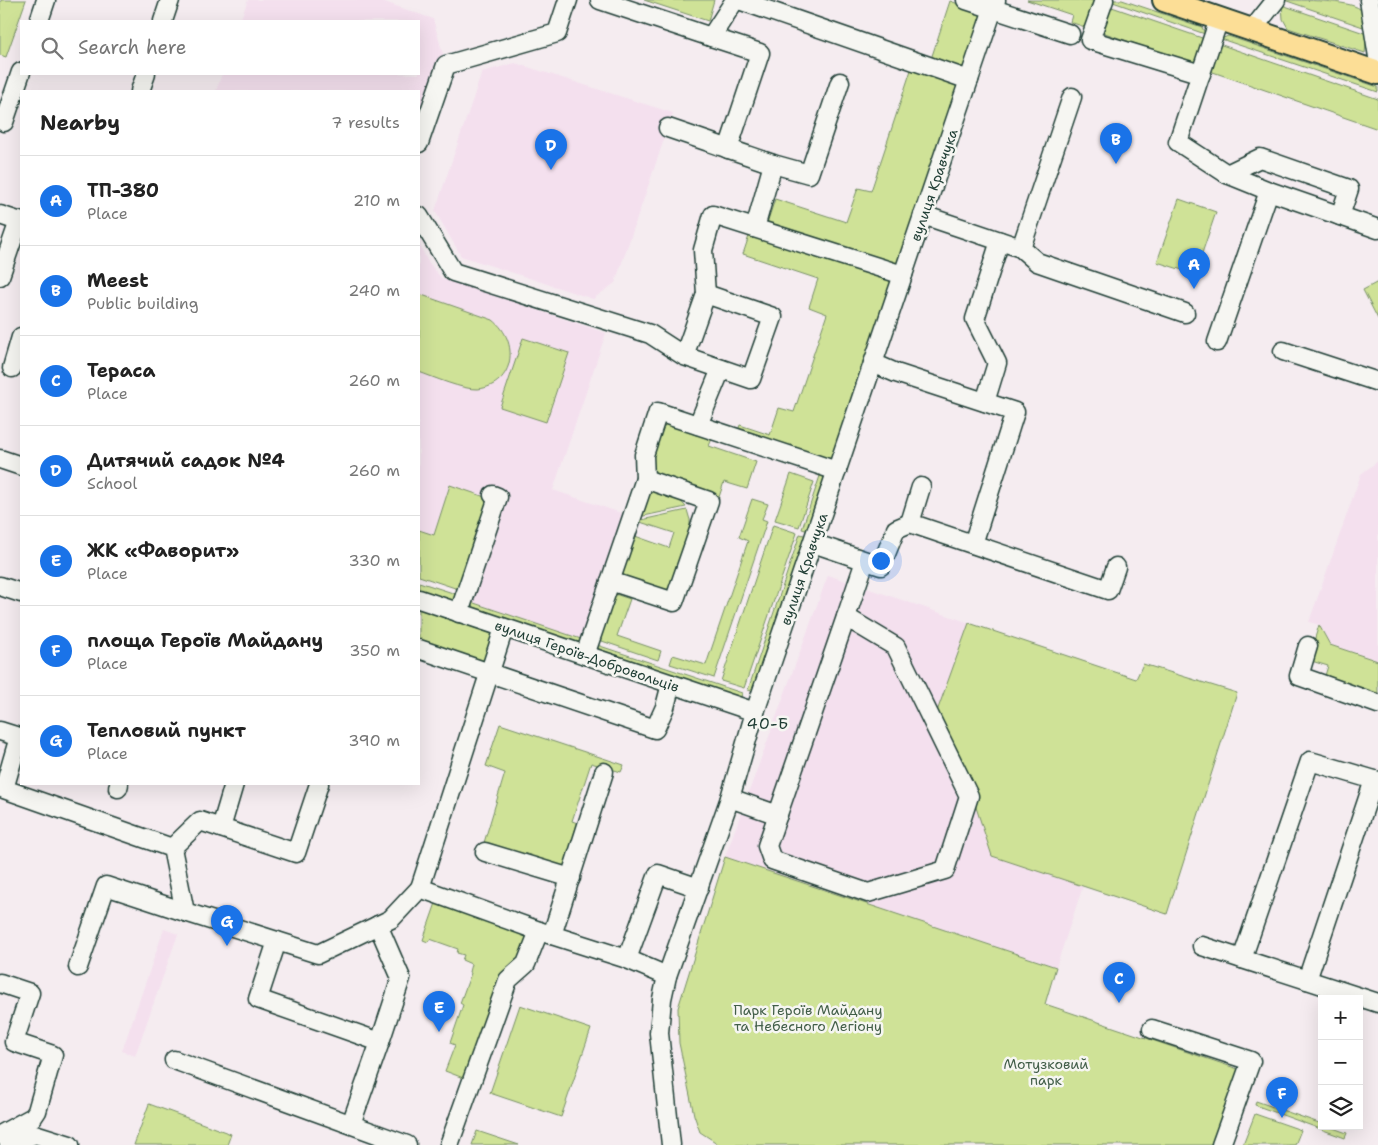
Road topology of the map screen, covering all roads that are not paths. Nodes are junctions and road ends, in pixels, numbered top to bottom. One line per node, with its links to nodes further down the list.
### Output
1 (46, 0): 14 (street)
2 (170, 0): 15 (street)
3 (568, 0): 30 (street)
4 (600, 0): 18 (street)
5 (735, 0): 18 (street)
6 (739, 0): 24 (street)
7 (966, 0): 12 (street)
8 (1104, 0): 21 (street)
9 (1164, 0): 13 (main road)
10 (1276, 0): 16 (street)
11 (1370, 0): 19 (street)
12 (994, 4): 17 (street); 24 (street, вулиця Кравчука)
13 (1211, 11): 16 (main road); 21 (street)
14 (39, 20)
15 (163, 20)
16 (1252, 30): 20 (main road)
17 (1070, 34)
18 (712, 37): 31 (street)
19 (1378, 57)
20 (1378, 72)
21 (1201, 74): 33 (street)
22 (20, 75): 28 (street)
23 (146, 75): 26 (street)
24 (969, 80): 36 (street, вулиця Кравчука)
25 (840, 82): 32 (street)
26 (140, 90)
27 (1072, 96): 43 (street)
28 (4, 122)
29 (668, 128): 31 (street)
30 (420, 140)
31 (728, 149): 32 (street)
32 (773, 164): 40 (street)
33 (1227, 174): 34 (street); 37 (street)
34 (1269, 191): 37 (street); 49 (street)
35 (0, 215): 39 (street)
36 (923, 215): 42 (street); 44 (street, вулиця Кравчука)
37 (1340, 216): 41 (street)
38 (420, 218): 51 (street)
39 (20, 221): 45 (street)
40 (755, 228): 44 (street); 46 (street)
41 (1378, 229)
42 (1000, 241): 43 (street); 56 (street)
43 (1021, 248): 47 (street)
44 (903, 275): 52 (street, вулиця Кравчука)
45 (0, 276)
46 (706, 294): 51 (street); 54 (street)
47 (1185, 313)
48 (20, 340): 53 (street)
49 (1217, 342)
50 (1283, 351): 55 (street)
51 (684, 356): 54 (street)
52 (873, 363): 56 (street); 60 (street, вулиця Кравчука)
53 (11, 369)
54 (721, 369): 57 (street)
55 (1378, 382)
56 (985, 402): 66 (street)
57 (698, 425): 60 (street); 61 (street)
58 (0, 458): 59 (street)
59 (20, 466)
60 (837, 470): 65 (street, вулиця Кравчука)
61 (645, 479): 69 (street); 69 (street)
62 (921, 487): 64 (street)
63 (493, 495): 73 (street)
64 (910, 523): 66 (street); 67 (street)
65 (813, 543): 67 (street); 82 (street, вулиця Кравчука)
66 (973, 544): 68 (street)
67 (865, 561): 74 (street)
68 (1116, 567)
69 (610, 581): 78 (street)
70 (0, 586): 71 (street)
71 (20, 593)
72 (420, 599): 73 (street, вулиця Героїв-Добровольців)
73 (459, 613): 75 (street, вулиця Героїв-Добровольців)
74 (846, 617): 90 (street); 90 (street)
75 (504, 628): 78 (street, вулиця Героїв-Добровольців); 79 (street)
76 (1308, 646): 81 (street)
77 (420, 649): 79 (street)
78 (585, 655): 80 (street, вулиця Героїв-Добровольців)
79 (490, 674): 80 (street); 95 (street)
80 (671, 684): 82 (street, вулиця Героїв-Добровольців)
81 (1378, 704)
82 (755, 712): 89 (street, вулиця Кравчука)
83 (0, 731): 84 (street)
84 (20, 737): 92 (street)
85 (604, 772): 94 (street)
86 (1376, 780): 103 (street); 106 (street)
87 (234, 785): 91 (street)
88 (319, 785): 91 (street)
89 (730, 798): 90 (street); 96 (street, вулиця Кравчука)
90 (778, 815)
91 (220, 828): 92 (street)
92 (172, 848): 97 (street)
93 (485, 852): 94 (street)
94 (571, 878): 99 (street)
95 (420, 888): 98 (street); 99 (street)
96 (699, 888): 102 (street); 105 (street, вулиця Кравчука)
97 (185, 912): 100 (street); 104 (street)
98 (378, 925): 100 (street); 110 (street)
99 (545, 932): 102 (street); 117 (street)
100 (277, 942): 110 (street)
101 (1202, 946): 103 (street)
102 (627, 959): 105 (street)
103 (1242, 959): 106 (street)
104 (78, 967)
105 (667, 976): 118 (street, вулиця Кравчука)
106 (1307, 980): 108 (street)
107 (0, 983): 113 (street)
108 (1378, 1003)
109 (1152, 1029): 119 (street)
110 (380, 1042): 112 (street)
111 (174, 1060): 112 (street)
112 (351, 1124): 116 (street)
113 (0, 1135)
114 (9, 1145): 115 (street)
115 (70, 1145)
116 (407, 1145)
117 (449, 1145)
118 (670, 1145)
119 (1222, 1145)

